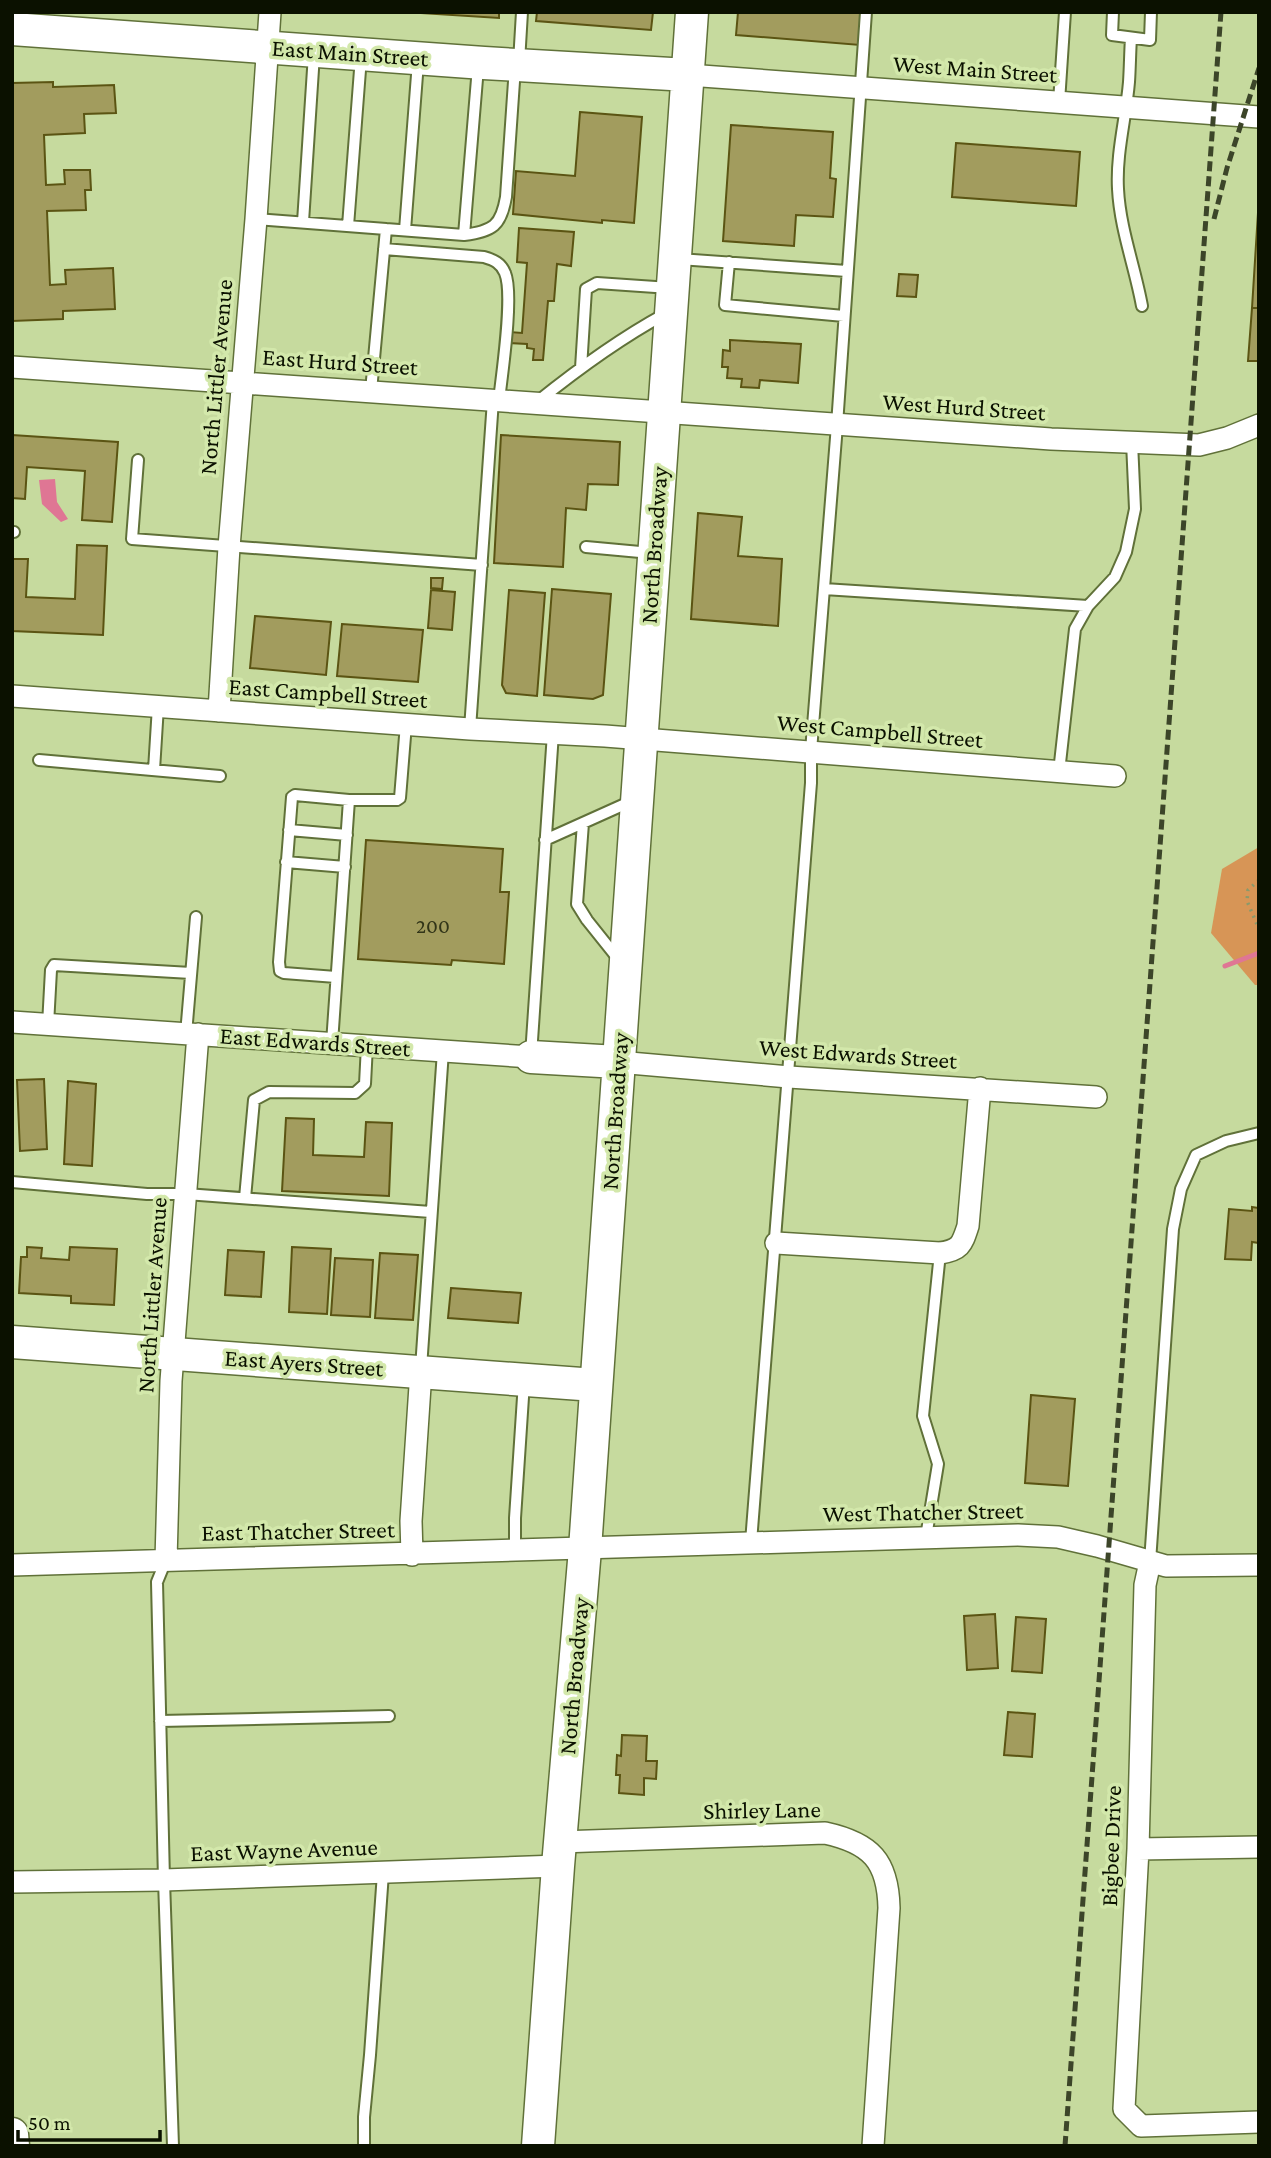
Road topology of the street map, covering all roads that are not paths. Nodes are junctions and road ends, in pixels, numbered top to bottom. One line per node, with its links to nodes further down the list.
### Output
1 (270, 12): 10 (street, North Littler Avenue)
2 (522, 12): 15 (lane)
3 (692, 12): 16 (main road, North Broadway)
4 (866, 12): 17 (lane)
5 (1065, 12): 18 (lane)
6 (1113, 12): 9 (lane)
7 (1151, 12): 9 (lane)
8 (12, 29): 10 (main road, East Main Street)
9 (1130, 38): 19 (lane)
10 (267, 48): 11 (main road, East Main Street); 21 (street, North Littler Avenue)
11 (314, 51): 12 (main road, East Main Street); 22 (lane)
12 (361, 54): 13 (main road, East Main Street); 23 (lane)
13 (419, 58): 14 (main road, East Main Street); 25 (lane)
14 (478, 63): 15 (main road, East Main Street); 26 (lane)
15 (517, 65): 16 (main road, East Main Street); 26 (lane)
16 (688, 75): 17 (street, West Main Street); 30 (main road, North Broadway)
17 (860, 88): 18 (street, West Main Street); 29 (lane)
18 (1059, 102): 19 (street, West Main Street)
19 (1125, 106): 20 (street, West Main Street); 31 (lane)
20 (1259, 117)
21 (256, 219): 22 (lane); 35 (street, North Littler Avenue)
22 (303, 222): 23 (lane)
23 (348, 226): 24 (lane)
24 (386, 229): 25 (lane); 27 (lane)
25 (405, 230): 26 (lane)
26 (464, 235)
27 (384, 249): 36 (lane); 37 (lane)
28 (729, 262): 29 (lane); 30 (lane); 32 (lane)
29 (847, 271): 32 (lane)
30 (673, 286): 34 (lane); 34 (lane); 39 (main road, North Broadway)
31 (1142, 306)
32 (844, 316): 40 (lane)
33 (12, 367): 35 (street, East Hurd Street)
34 (581, 368): 38 (lane)
35 (241, 382): 36 (street, East Hurd Street); 44 (street, North Littler Avenue)
36 (371, 391): 37 (street, East Hurd Street)
37 (496, 400): 38 (street, East Hurd Street); 47 (lane)
38 (536, 403): 39 (street, East Hurd Street)
39 (663, 412): 40 (street, West Hurd Street); 46 (main road, North Broadway)
40 (837, 425): 42 (street, West Hurd Street); 48 (lane)
41 (1259, 425): 42 (street, West Hurd Street)
42 (1132, 442): 49 (lane)
43 (138, 460): 44 (lane)
44 (229, 547): 47 (lane); 52 (street, North Littler Avenue)
45 (586, 547): 46 (lane)
46 (654, 554): 56 (main road, North Broadway)
47 (482, 565): 54 (lane)
48 (824, 589): 49 (lane); 57 (lane)
49 (1088, 606): 60 (lane)
50 (12, 696): 51 (street, East Campbell Street)
51 (158, 706): 52 (street, East Campbell Street); 59 (lane)
52 (219, 711): 53 (street, East Campbell Street)
53 (406, 724): 54 (street, East Campbell Street); 64 (lane)
54 (470, 729): 55 (street, East Campbell Street)
55 (553, 733): 56 (street, East Campbell Street); 68 (lane)
56 (640, 739): 57 (street, West Campbell Street); 63 (main road, North Broadway)
57 (811, 751): 60 (street, West Campbell Street); 83 (lane)
58 (39, 760): 59 (lane)
59 (154, 770): 61 (lane)
60 (1059, 772): 62 (street, West Campbell Street)
61 (220, 776)
62 (1115, 776)
63 (636, 799): 65 (lane); 72 (main road, North Broadway)
64 (349, 800): 66 (lane); 67 (lane)
65 (583, 823): 68 (lane); 72 (lane)
66 (289, 830): 67 (lane); 69 (lane)
67 (347, 835): 70 (lane)
68 (545, 840): 81 (lane)
69 (286, 862): 70 (lane); 74 (lane)
70 (345, 867): 74 (lane)
71 (196, 917): 73 (lane)
72 (625, 967): 82 (main road, North Broadway)
73 (191, 973): 76 (lane); 77 (lane)
74 (336, 977): 78 (lane)
75 (12, 1022): 76 (street, East Edwards Street)
76 (48, 1025): 77 (street, East Edwards Street)
77 (192, 1034): 78 (street, East Edwards Street); 88 (street, North Littler Avenue)
78 (332, 1043): 79 (street, East Edwards Street)
79 (367, 1045): 80 (street, East Edwards Street); 89 (lane)
80 (443, 1051): 81 (street, East Edwards Street); 90 (lane)
81 (531, 1057): 82 (main road, East Edwards Street)
82 (618, 1062): 83 (street, West Edwards Street); 97 (main road, North Broadway)
83 (789, 1077): 84 (street, West Edwards Street); 91 (lane)
84 (980, 1088): 85 (street, West Edwards Street); 92 (street)
85 (1096, 1097)
86 (1259, 1133): 104 (lane)
87 (12, 1182): 88 (lane)
88 (186, 1194): 89 (lane); 94 (street, North Littler Avenue)
89 (245, 1198): 90 (lane)
90 (431, 1212): 95 (lane)
91 (776, 1243): 92 (street); 99 (lane)
92 (940, 1253): 98 (lane)
93 (12, 1342): 94 (main road, East Ayers Street)
94 (173, 1354): 95 (main road, East Ayers Street); 103 (street, North Littler Avenue)
95 (421, 1371): 96 (main road, East Ayers Street); 102 (street)
96 (524, 1380): 97 (main road, East Ayers Street); 101 (lane)
97 (595, 1385): 100 (main road, North Broadway)
98 (926, 1537): 99 (street, West Thatcher Street); 104 (street, West Thatcher Street)
99 (751, 1542): 100 (street, West Thatcher Street)
100 (585, 1549): 101 (street, East Thatcher Street); 111 (main road, North Broadway)
101 (515, 1551): 102 (street, East Thatcher Street)
102 (412, 1555): 103 (street, East Thatcher Street)
103 (166, 1560): 105 (street, East Thatcher Street); 108 (lane)
104 (1150, 1562): 106 (street, West Thatcher Street); 110 (street, Bigbee Drive)
105 (12, 1565)
106 (1259, 1565)
107 (389, 1716): 108 (lane)
108 (160, 1721): 113 (lane)
109 (1259, 1847): 110 (street)
110 (1138, 1849): 115 (street, Bigbee Drive)
111 (559, 1854): 112 (street, East Wayne Avenue); 120 (main road, North Broadway); 121 (street, Shirley Lane)
112 (383, 1873): 113 (street, East Wayne Avenue); 119 (lane)
113 (164, 1880): 114 (street, East Wayne Avenue); 118 (lane)
114 (12, 1882)
115 (1259, 2122)
116 (12, 2134): 117 (main road)
117 (13, 2146)
118 (173, 2146)
119 (363, 2146)
120 (538, 2146)
121 (873, 2146)

